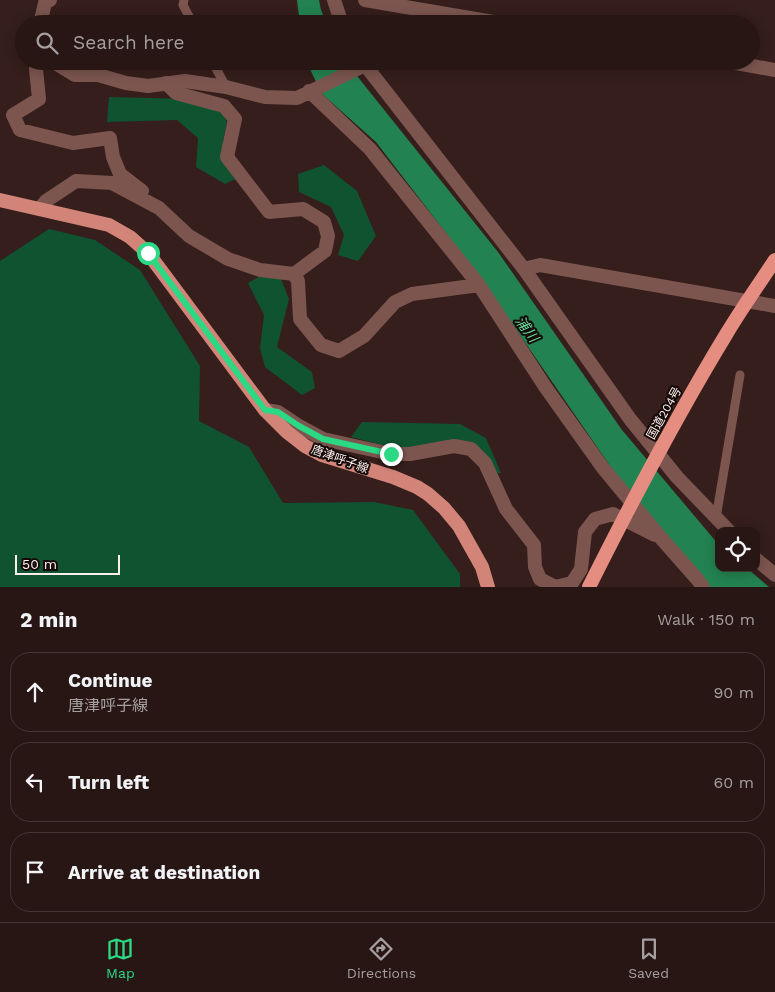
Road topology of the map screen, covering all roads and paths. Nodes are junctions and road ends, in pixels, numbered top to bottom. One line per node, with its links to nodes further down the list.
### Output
1 (50, 0): 5 (street)
2 (184, 0): 6 (lane)
3 (334, 0): 7 (street)
4 (366, 0): 8 (street)
5 (42, 15)
6 (188, 15)
7 (339, 15)
8 (453, 15)
9 (760, 67): 15 (street)
10 (36, 70): 20 (street)
11 (67, 70): 16 (street)
12 (217, 70): 17 (lane)
13 (351, 70): 18 (street)
14 (369, 70): 23 (street)
15 (775, 70)
16 (166, 84): 17 (street); 24 (street)
17 (226, 87): 18 (street)
18 (309, 92): 25 (street)
19 (0, 200): 21 (main road, 唐津呼子線)
20 (159, 208): 21 (street); 24 (street)
21 (40, 209): 28 (main road, 唐津呼子線)
22 (775, 260): 35 (highway, 国道204号, bridge)
23 (524, 269): 26 (street); 29 (street)
24 (294, 274): 25 (street)
25 (479, 285): 31 (street)
26 (775, 306)
27 (740, 375): 29 (lane)
28 (265, 410): 31 (street); 34 (main road, 唐津呼子線)
29 (716, 518): 30 (street)
30 (725, 527)
31 (661, 538): 36 (street)
32 (760, 562): 33 (street)
33 (775, 575)
34 (488, 587)
35 (589, 587)
36 (703, 587)

